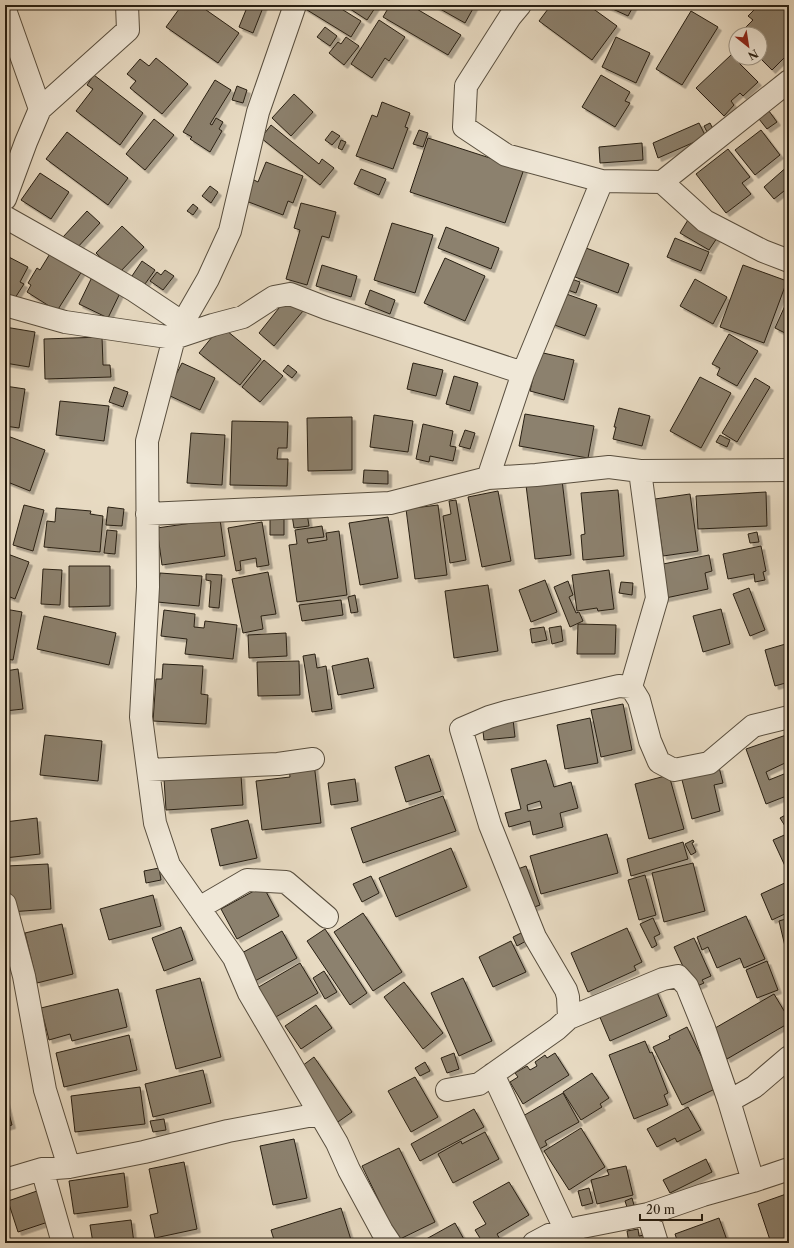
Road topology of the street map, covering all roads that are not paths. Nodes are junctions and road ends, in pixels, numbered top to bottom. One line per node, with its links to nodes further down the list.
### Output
1 (127, 5): 6 (street)
2 (295, 5): 13 (street)
3 (520, 5): 7 (street)
4 (5, 10): 6 (street)
5 (789, 81): 8 (street)
6 (40, 109): 9 (street)
7 (602, 181): 8 (street); 14 (street)
8 (662, 182): 11 (street)
9 (5, 199)
10 (5, 217): 13 (street)
11 (789, 261)
12 (5, 305): 13 (street)
13 (179, 330): 14 (street); 18 (street)
14 (523, 373): 17 (street)
15 (789, 470): 16 (street)
16 (640, 471): 17 (street); 19 (street)
17 (488, 478): 18 (street)
18 (147, 514): 22 (street)
19 (631, 687): 20 (street); 26 (street)
20 (789, 717)
21 (313, 758): 22 (street)
22 (148, 770): 24 (street)
23 (5, 904): 32 (street)
24 (199, 908): 25 (street); 31 (street)
25 (327, 917)
26 (569, 1018): 28 (street); 30 (street)
27 (789, 1058): 30 (street)
28 (492, 1074): 29 (street); 38 (street)
29 (447, 1090)
30 (729, 1101): 36 (street)
31 (319, 1114): 32 (street); 40 (street)
32 (69, 1168): 33 (street)
33 (42, 1169): 35 (street); 39 (street)
34 (789, 1169): 36 (street)
35 (5, 1180)
36 (753, 1181): 37 (street)
37 (648, 1214): 38 (street); 42 (street)
38 (566, 1231): 41 (street)
39 (64, 1243)
40 (390, 1243)
41 (534, 1243)
42 (657, 1243)

